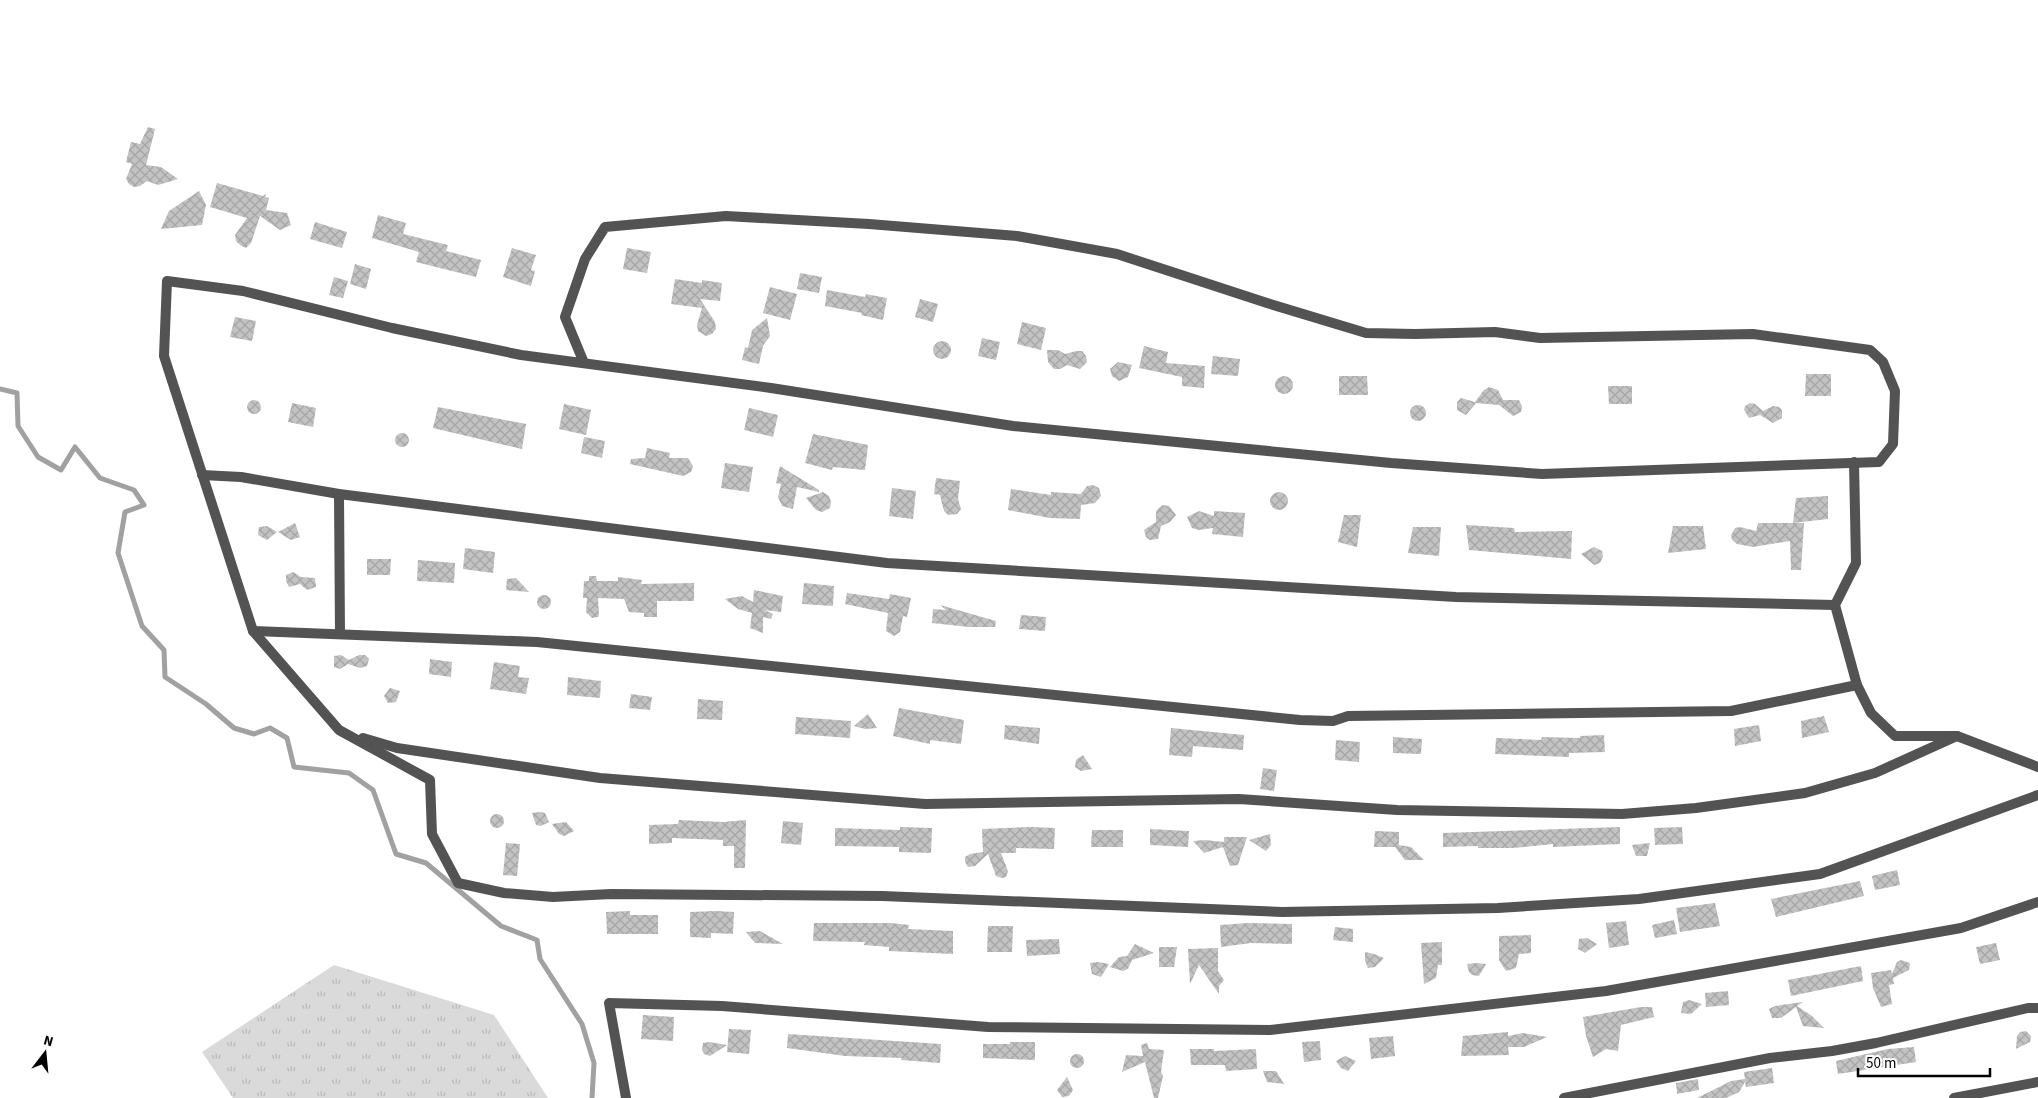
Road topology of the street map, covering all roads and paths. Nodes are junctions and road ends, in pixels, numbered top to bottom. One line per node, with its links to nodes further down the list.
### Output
1 (584, 363): 2 (street); 2 (street); 3 (street)
2 (1854, 462): 5 (street)
3 (202, 475): 4 (street); 6 (street)
4 (339, 494): 5 (street); 7 (street)
5 (1835, 606): 8 (street)
6 (253, 631): 7 (street); 9 (street)
7 (340, 633): 8 (street)
8 (1857, 685): 10 (street)
9 (339, 730): 10 (street); 12 (street)
10 (1956, 736): 11 (street)
11 (2038, 767)
12 (2038, 795)
13 (2038, 902): 16 (street)
14 (2038, 1008): 17 (street)
15 (2038, 1082): 18 (street)
16 (626, 1098)
17 (1564, 1098)
18 (1954, 1098)

